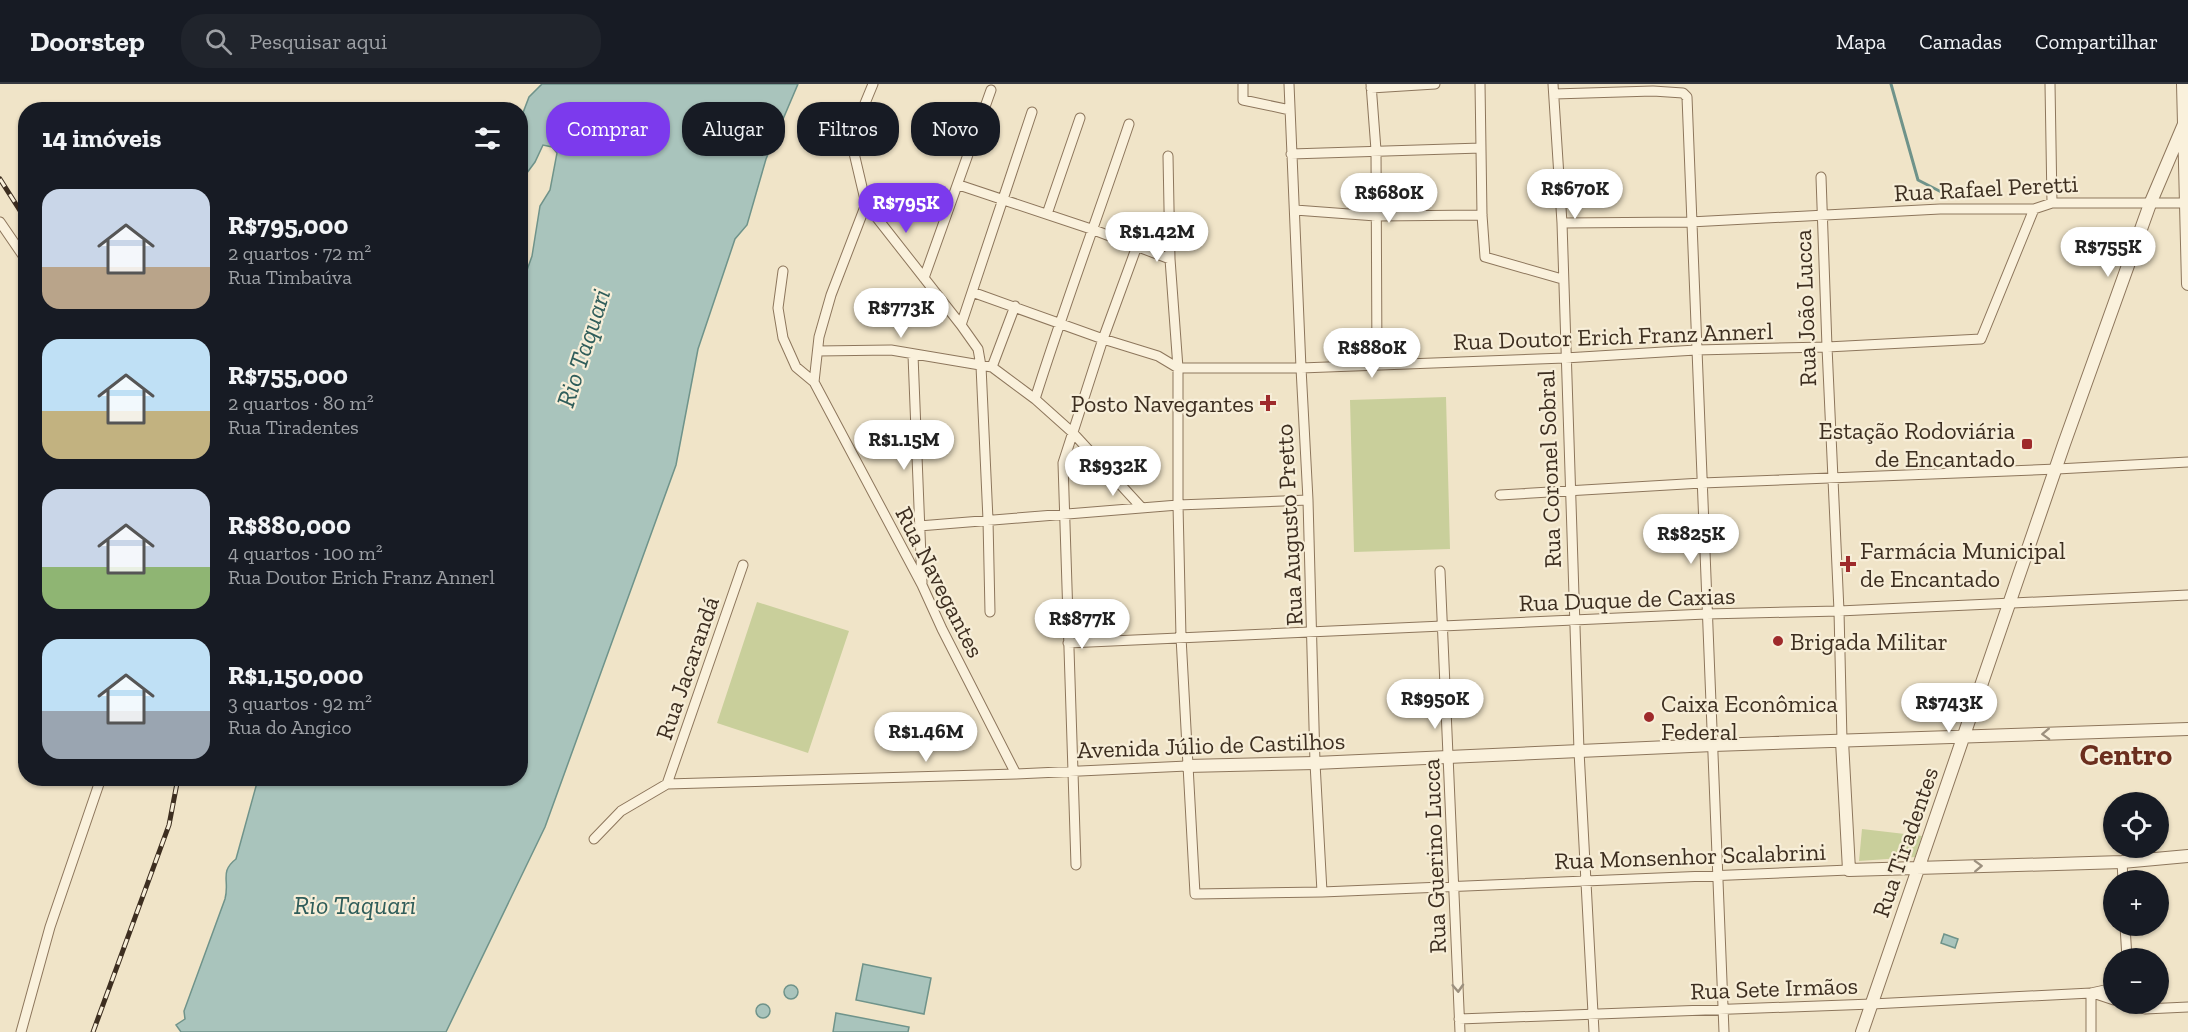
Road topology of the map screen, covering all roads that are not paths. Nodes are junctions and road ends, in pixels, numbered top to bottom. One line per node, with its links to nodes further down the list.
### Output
1 (873, 84): 25 (street)
2 (1243, 84): 11 (street)
3 (1289, 84): 11 (street, Rua Augusto Pretto)
4 (1435, 84): 8 (street)
5 (1480, 84): 16 (street)
6 (2050, 84): 23 (street)
7 (2183, 84): 15 (street)
8 (1371, 86): 17 (street)
9 (1553, 89): 34 (street); 35 (street, Rua Coronel Sobral)
10 (991, 90): 21 (street)
11 (1290, 110): 18 (street, Rua Augusto Pretto)
12 (1032, 112): 22 (street)
13 (1080, 118): 29 (street)
14 (1129, 124): 36 (street)
15 (2184, 124): 24 (street); 26 (street, Rua Tiradentes)
16 (1480, 148): 17 (street); 30 (street)
17 (1376, 150): 18 (street); 31 (street)
18 (1291, 154): 28 (street, Rua Augusto Pretto)
19 (1168, 156): 39 (street)
20 (1821, 177): 32 (street, Rua João Lucca)
21 (959, 185): 22 (street); 41 (street)
22 (1003, 200): 29 (street); 44 (street)
23 (2052, 202): 26 (street, Rua Rafael Peretti); 27 (street, Rua Rafael Peretti)
24 (2186, 203): 26 (street, Rua Rafael Peretti); 43 (street)
25 (866, 204): 41 (street); 51 (street)
26 (2150, 204): 63 (street, Rua Tiradentes)
27 (2034, 209): 32 (street, Rua Rafael Peretti); 49 (street, Rua Doutor Erich Franz Annerl)
28 (1295, 210): 31 (street); 58 (street, Rua Augusto Pretto)
29 (1047, 214): 36 (street)
30 (1482, 215): 31 (street); 42 (street)
31 (1376, 216): 54 (street)
32 (1824, 217): 34 (street, Rua Rafael Peretti); 49 (street, Rua João Lucca)
33 (0, 222): 38 (street)
34 (1690, 222): 35 (street); 50 (street)
35 (1562, 223): 42 (street, Rua Coronel Sobral)
36 (1094, 230): 37 (street); 46 (street)
37 (1137, 246): 39 (street); 48 (street)
38 (18, 248)
39 (1170, 259): 57 (street)
40 (783, 271): 59 (street)
41 (924, 278): 47 (street)
42 (1562, 279): 53 (street, Rua Coronel Sobral)
43 (2188, 284)
44 (972, 292): 45 (street, Rua Doutor Erich Franz Annerl); 47 (street)
45 (1015, 306): 46 (street, Rua Doutor Erich Franz Annerl); 56 (street)
46 (1059, 322): 48 (street, Rua Doutor Erich Franz Annerl); 60 (street)
47 (961, 325): 55 (street)
48 (1103, 339): 57 (street, Rua Doutor Erich Franz Annerl); 61 (street)
49 (1827, 347): 50 (street, Rua Doutor Erich Franz Annerl); 64 (street, Rua João Lucca)
50 (1696, 350): 53 (street, Rua Doutor Erich Franz Annerl); 65 (street)
51 (818, 351): 52 (street); 59 (street)
52 (913, 355): 55 (street); 73 (street)
53 (1565, 358): 54 (street, Rua Doutor Erich Franz Annerl); 66 (street, Rua Coronel Sobral)
54 (1377, 365): 58 (street, Rua Doutor Erich Franz Annerl)
55 (981, 366): 56 (street); 72 (street)
56 (992, 367): 60 (street)
57 (1178, 368): 58 (street, Rua Doutor Erich Franz Annerl); 69 (street)
58 (1300, 368): 68 (street, Rua Augusto Pretto)
59 (814, 382): 76 (street, Rua Navegantes)
60 (1035, 399): 61 (street)
61 (1073, 432): 70 (street); 71 (street)
62 (2188, 462): 63 (street)
63 (2057, 469): 64 (street); 78 (street, Rua Tiradentes)
64 (1832, 477): 65 (street); 79 (street, Rua João Lucca)
65 (1702, 483): 66 (street); 81 (street)
66 (1569, 492): 67 (street); 82 (street, Rua Coronel Sobral)
67 (1500, 495)
68 (1308, 500): 69 (street); 84 (street, Rua Augusto Pretto)
69 (1178, 505): 70 (street); 85 (street)
70 (1142, 507): 71 (street)
71 (1064, 514): 72 (street); 86 (street)
72 (988, 520): 73 (street); 80 (street)
73 (919, 526): 76 (street)
74 (743, 565): 97 (street, Rua Jacarandá)
75 (1440, 571): 83 (street, Rua Guerino Lucca)
76 (922, 585): 96 (street, Rua Navegantes)
77 (2188, 595): 78 (street, Rua Duque de Caxias)
78 (2011, 602): 79 (street, Rua Duque de Caxias); 88 (street, Rua Tiradentes)
79 (1839, 611): 81 (street, Rua Duque de Caxias); 89 (street, Rua João Lucca)
80 (990, 612)
81 (1706, 614): 82 (street, Rua Duque de Caxias); 90 (street)
82 (1574, 621): 83 (street, Rua Duque de Caxias); 91 (street, Rua Coronel Sobral)
83 (1443, 626): 84 (street, Rua Duque de Caxias); 92 (street, Rua Guerino Lucca)
84 (1313, 631): 85 (street, Rua Duque de Caxias); 93 (street, Rua Augusto Pretto)
85 (1181, 637): 86 (street, Rua Duque de Caxias); 94 (street)
86 (1068, 643): 95 (street)
87 (2188, 729): 88 (street, Avenida Júlio de Castilhos, one-way to 88)
88 (1964, 736): 89 (street, Avenida Júlio de Castilhos); 103 (street, Rua Tiradentes)
89 (1842, 741): 90 (street, Avenida Júlio de Castilhos); 104 (street, Rua João Lucca)
90 (1713, 745): 91 (street, Avenida Júlio de Castilhos); 106 (street)
91 (1579, 751): 92 (street, Avenida Júlio de Castilhos); 107 (street, Rua Coronel Sobral)
92 (1450, 757): 93 (street, Avenida Júlio de Castilhos); 108 (street, Rua Guerino Lucca)
93 (1315, 763): 94 (street, Avenida Júlio de Castilhos); 109 (street, Rua Augusto Pretto)
94 (1187, 766): 95 (street, Avenida Júlio de Castilhos); 109 (street, Rua Monsenhor Scalabrini)
95 (1071, 771): 96 (street, Avenida Júlio de Castilhos); 102 (street)
96 (1016, 774): 97 (street, Avenida Júlio de Castilhos)
97 (667, 784): 99 (street)
98 (98, 786): 119 (street)
99 (594, 839)
100 (2188, 856): 101 (street, Rua Monsenhor Scalabrini)
101 (2122, 862): 103 (street, Rua Monsenhor Scalabrini, one-way to 101); 105 (street)
102 (1076, 865)
103 (1919, 867): 104 (street, Rua Monsenhor Scalabrini); 113 (street, Rua Tiradentes)
104 (1849, 870): 106 (street, Rua Monsenhor Scalabrini)
105 (2122, 870)
106 (1717, 876): 107 (street, Rua Monsenhor Scalabrini); 116 (street)
107 (1585, 881): 108 (street, Rua Monsenhor Scalabrini); 117 (street, Rua Coronel Sobral)
108 (1454, 887): 109 (street, Rua Monsenhor Scalabrini); 118 (street, Rua Guerino Lucca, one-way to 118)
109 (1322, 892)
110 (2103, 990): 111 (street)
111 (2091, 993): 112 (street); 113 (street, Rua Sete Irmãos); 124 (street)
112 (2103, 997)
113 (1872, 1004): 116 (street, Rua Sete Irmãos); 123 (street, Rua Tiradentes)
114 (2188, 1007): 115 (street)
115 (2169, 1008)
116 (1723, 1009): 117 (street, Rua Sete Irmãos); 122 (street)
117 (1593, 1013): 118 (street, Rua Sete Irmãos); 121 (street, Rua Coronel Sobral)
118 (1459, 1019): 120 (street, Rua Guerino Lucca)
119 (21, 1032)
120 (1460, 1032)
121 (1594, 1032)
122 (1724, 1032)
123 (1862, 1032)
124 (2091, 1032)

